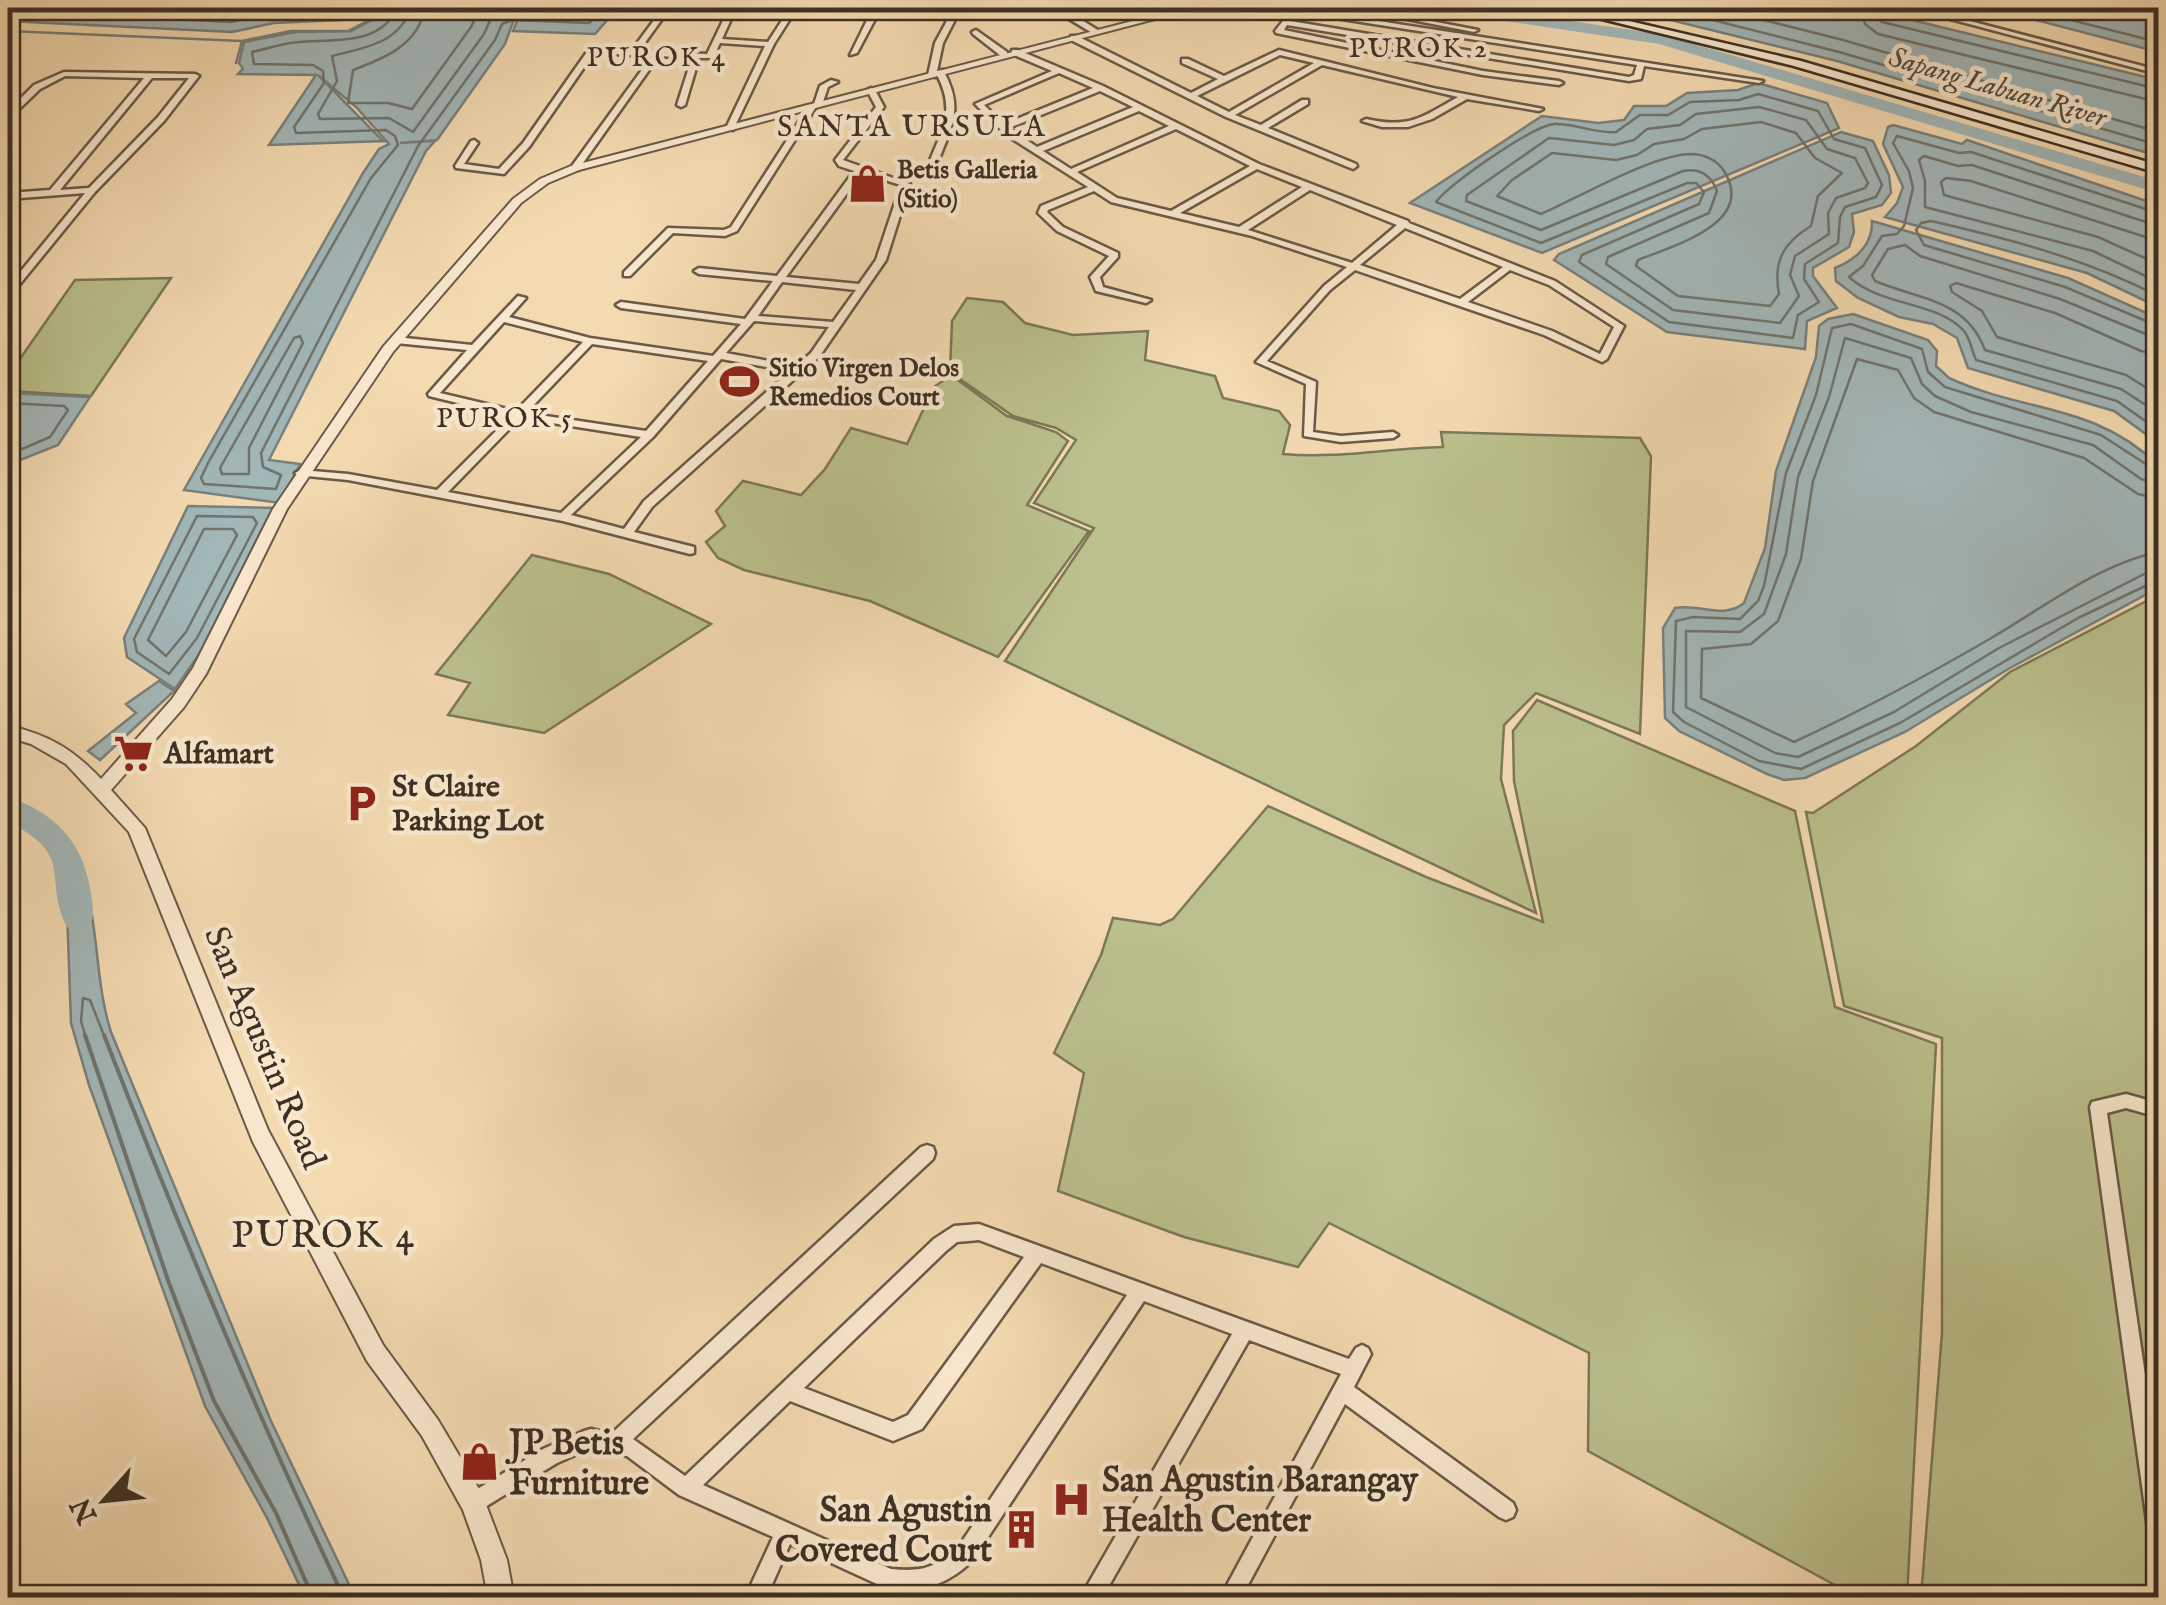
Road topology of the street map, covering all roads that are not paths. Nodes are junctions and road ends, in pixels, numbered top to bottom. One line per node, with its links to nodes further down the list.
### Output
1 (666, 8): 21 (street)
2 (732, 8): 18 (street)
3 (793, 8): 20 (street)
4 (877, 8): 22 (street)
5 (957, 8): 31 (street)
6 (1192, 8): 12 (street)
7 (1280, 8): 13 (street)
8 (1354, 8): 19 (street)
9 (1562, 8): 59 (main road)
10 (1913, 8): 30 (street)
11 (1059, 9): 16 (street)
12 (1165, 10): 16 (street)
13 (1295, 10): 14 (street); 19 (street)
14 (1288, 22): 28 (street); 36 (street)
15 (976, 32): 23 (street)
16 (1097, 32): 17 (street)
17 (1074, 38): 23 (street); 39 (street)
18 (718, 41): 20 (street); 25 (street)
19 (1491, 41): 28 (street)
20 (770, 44): 51 (street)
21 (634, 53): 24 (street); 53 (street)
22 (852, 53)
23 (1010, 53): 29 (street); 31 (street)
24 (656, 55): 25 (street); 57 (street)
25 (694, 58): 42 (street)
26 (1184, 61): 33 (street)
27 (1320, 63): 33 (street); 40 (street); 47 (street)
28 (1641, 63): 34 (street)
29 (1058, 71): 37 (street); 50 (street)
30 (2158, 72)
31 (936, 73): 38 (street); 61 (street)
32 (150, 75): 46 (street); 64 (street); 65 (street)
33 (1224, 79): 39 (street)
34 (1759, 81)
35 (834, 82): 43 (street)
36 (1559, 83)
37 (1100, 88): 44 (street); 50 (street)
38 (870, 90): 43 (street); 58 (street)
39 (1191, 96): 47 (street)
40 (1466, 96): 45 (street); 48 (street)
41 (1305, 102): 52 (street)
42 (681, 106)
43 (816, 106): 51 (street); 73 (street)
44 (1138, 108): 49 (street); 54 (street)
45 (1539, 110)
46 (8, 115)
47 (1228, 115): 52 (street)
48 (1366, 121)
49 (1176, 126): 55 (street); 60 (street)
50 (1004, 127): 54 (street)
51 (730, 128): 57 (street)
52 (1261, 129): 56 (street)
53 (474, 143)
54 (1037, 150): 60 (street)
55 (1256, 166): 62 (street); 67 (street)
56 (1353, 166)
57 (575, 168): 84 (street)
58 (860, 169): 74 (street); 75 (street)
59 (2158, 169)
60 (1070, 172): 63 (street)
61 (972, 176)
62 (1309, 187): 68 (street); 69 (street)
63 (1094, 188): 67 (street); 78 (street)
64 (92, 190): 65 (street); 76 (street)
65 (53, 192): 66 (street)
66 (8, 196)
67 (1172, 214): 69 (street)
68 (1405, 223): 70 (street); 71 (street)
69 (1241, 230): 71 (street)
70 (1512, 265): 79 (street); 79 (street)
71 (1354, 267): 79 (street); 91 (street)
72 (700, 271): 74 (street)
73 (627, 274)
74 (778, 277): 75 (street); 82 (street)
75 (859, 287): 83 (street)
76 (8, 293)
77 (521, 298): 81 (street)
78 (1146, 300)
79 (1462, 302)
80 (620, 305): 82 (street)
81 (503, 319): 85 (street); 86 (street)
82 (750, 320): 83 (street); 87 (street)
83 (836, 325): 88 (street)
84 (396, 340): 86 (street); 92 (street)
85 (590, 341): 87 (street); 89 (street)
86 (472, 348): 89 (street)
87 (716, 357): 88 (street); 90 (street)
88 (799, 370): 95 (street)
89 (520, 415): 90 (street); 93 (street)
90 (649, 435): 94 (street)
91 (1393, 435)
92 (301, 473): 93 (street); 98 (street)
93 (440, 494): 94 (street)
94 (563, 518): 95 (street)
95 (629, 531): 96 (street)
96 (690, 550)
97 (8, 731): 98 (street, San Agustin Road)
98 (102, 790): 108 (street, San Agustin Road)
99 (2158, 1110): 110 (street)
100 (927, 1152): 106 (street)
101 (1036, 1256): 102 (street); 105 (street); 105 (street)
102 (1142, 1290): 103 (street); 112 (street)
103 (1245, 1329): 104 (street); 115 (street)
104 (1342, 1390): 109 (street); 116 (street)
105 (788, 1391): 107 (street)
106 (614, 1444): 107 (street); 108 (street)
107 (686, 1488): 111 (street)
108 (473, 1503): 113 (street, San Agustin Road)
109 (1506, 1510)
110 (2158, 1529)
111 (785, 1532): 112 (street); 114 (street)
112 (885, 1588)
113 (500, 1598)
114 (755, 1598)
115 (1090, 1598)
116 (1230, 1598)

